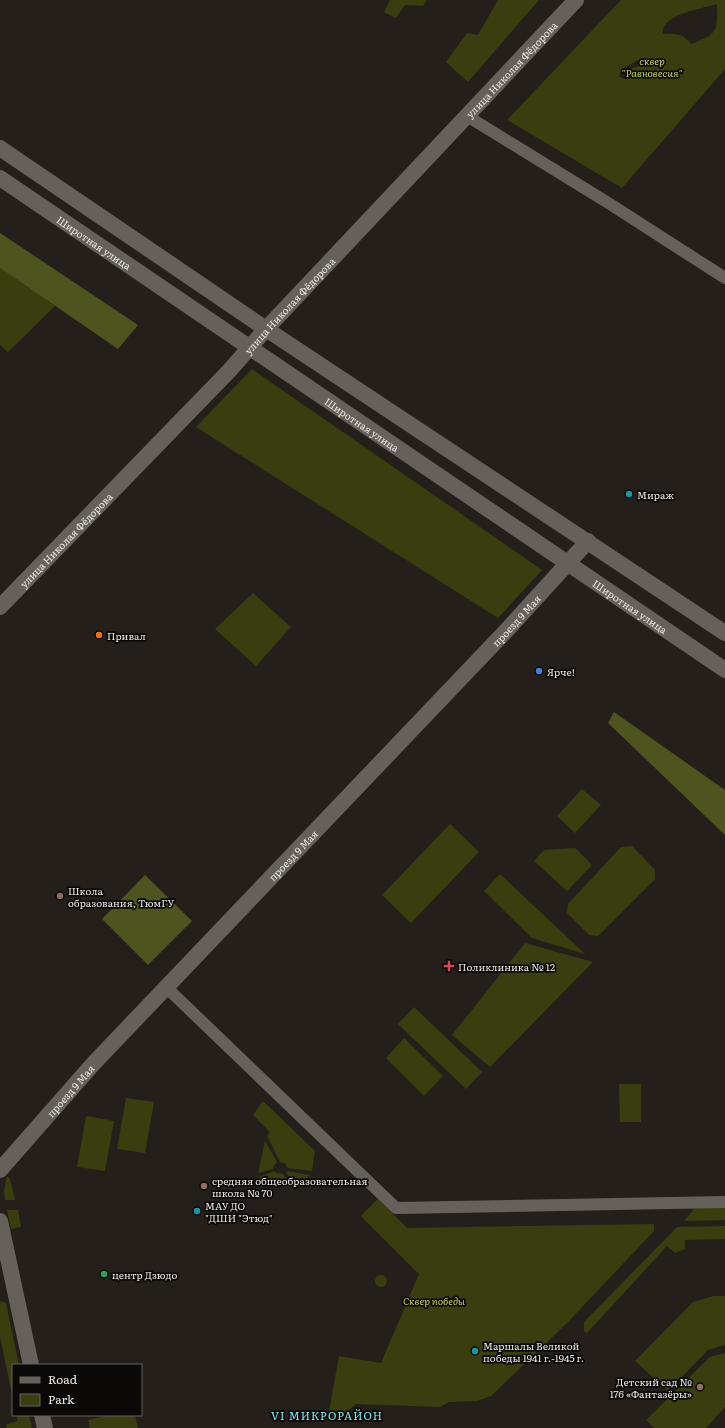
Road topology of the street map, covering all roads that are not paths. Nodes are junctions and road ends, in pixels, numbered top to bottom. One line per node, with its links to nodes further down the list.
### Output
1 (576, 0): 2 (street, улица Николая Фёдорова)
2 (467, 116): 5 (street); 6 (street, улица Николая Фёдорова)
3 (0, 148): 6 (street)
4 (0, 178): 7 (street, Широтная улица)
5 (725, 278)
6 (266, 329): 7 (street, улица Николая Фёдорова); 8 (street)
7 (250, 348): 9 (street, Широтная улица); 10 (street, улица Николая Фёдорова)
8 (588, 541): 9 (street, проезд 9 Мая); 11 (street)
9 (568, 564): 12 (street, Широтная улица); 13 (street, проезд 9 Мая)
10 (0, 607)
11 (725, 633)
12 (725, 670)
13 (167, 988): 14 (street, проезд 9 Мая); 15 (street)
14 (0, 1170)
15 (725, 1202)
16 (0, 1221): 17 (street)
17 (31, 1364)
18 (42, 1416): 19 (street)
19 (45, 1428)

